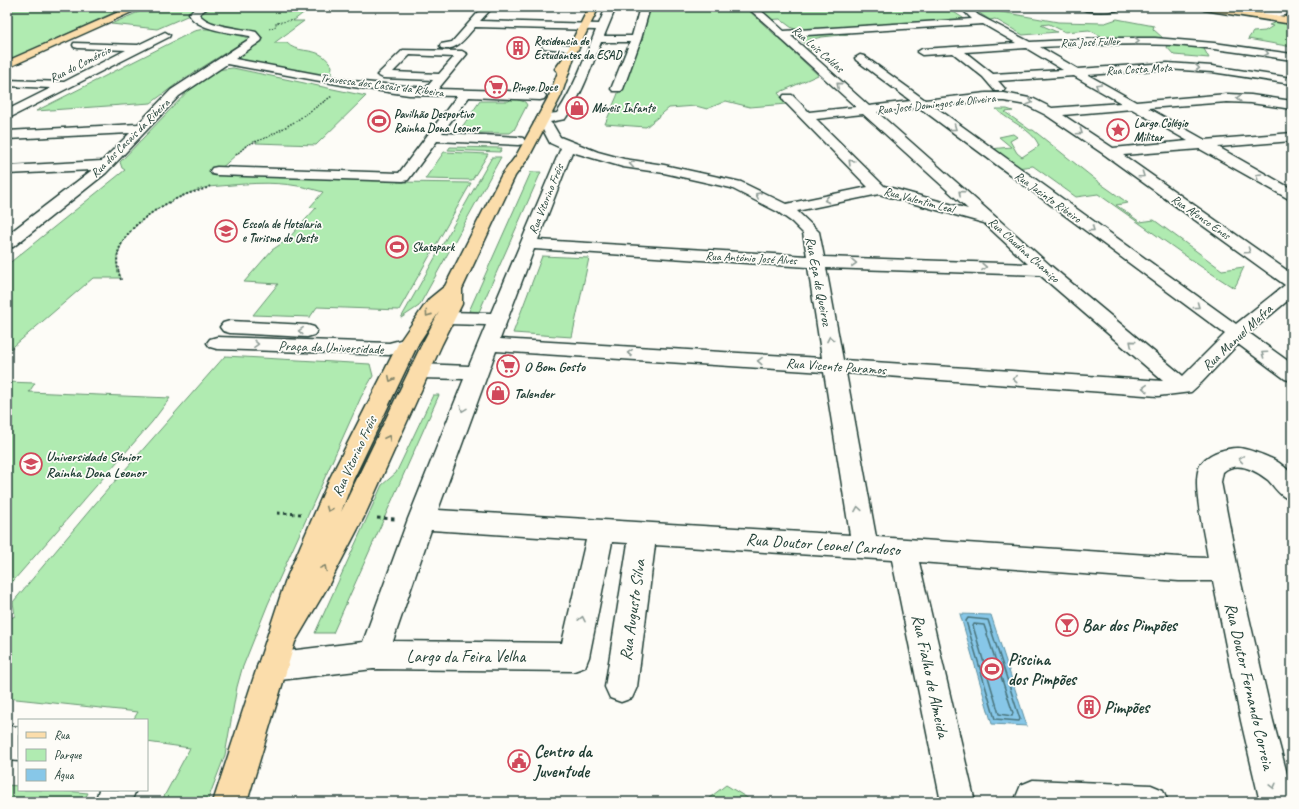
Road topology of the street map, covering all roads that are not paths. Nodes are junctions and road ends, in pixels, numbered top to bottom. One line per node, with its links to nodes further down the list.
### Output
1 (126, 7): 38 (main road)
2 (138, 7): 39 (main road)
3 (204, 7): 37 (street, Rua dos Casais da Ribeira)
4 (488, 7): 18 (street)
5 (594, 7): 19 (main road, Rua Vitorino Fróis)
6 (611, 7): 23 (street)
7 (617, 7): 23 (street)
8 (645, 7): 24 (street)
9 (752, 7): 21 (street, Rua Luís Caldas)
10 (972, 7): 17 (street)
11 (1083, 7): 12 (street)
12 (1119, 7)
13 (1204, 7): 16 (main road)
14 (1222, 7): 15 (main road)
15 (1265, 14): 16 (street)
16 (1289, 14)
17 (985, 21): 20 (street); 27 (street)
18 (472, 24): 19 (street); 28 (street)
19 (585, 27): 23 (street); 34 (main road, Rua Vitorino Fróis)
20 (866, 29): 21 (street); 25 (street)
21 (780, 34): 60 (street, Rua Luís Caldas, one-way to 21)
22 (165, 35): 30 (street, Rua do Comércio)
23 (601, 36): 24 (street); 49 (street); 63 (street)
24 (636, 40): 48 (street)
25 (826, 40)
26 (78, 45): 30 (street)
27 (1028, 45): 31 (street, Rua José Fuller); 35 (street, Rua José Fuller, one-way to 35); 40 (street)
28 (445, 46)
29 (547, 46): 34 (street)
30 (141, 48): 47 (street, Rua do Comércio)
31 (955, 50): 32 (street, Rua José Fuller); 44 (street)
32 (922, 52)
33 (434, 53): 42 (street); 42 (street); 43 (street)
34 (572, 53): 52 (main road, Rua Vitorino Fróis); 53 (main road, Rua Vitorino Fróis)
35 (1292, 57)
36 (860, 58): 57 (street, Rua Jacinto Ribeiro)
37 (225, 60): 50 (street, Travessa dos Casais da Ribeira); 65 (street, Rua dos Casais da Ribeira)
38 (7, 61)
39 (7, 66)
40 (1074, 72): 41 (street, Rua Costa Mota, one-way to 41); 44 (street, Rua Costa Mota); 58 (street, one-way to 40)
41 (1256, 75): 45 (street, Rua Costa Mota); 56 (street)
42 (412, 76): 43 (street)
43 (442, 76): 50 (street)
44 (990, 78): 54 (street)
45 (1291, 81)
46 (7, 83): 47 (street)
47 (66, 85): 62 (street, Rua do Comércio)
48 (617, 88)
49 (584, 89)
50 (429, 92): 51 (street, Travessa dos Casais da Ribeira)
51 (466, 93): 52 (street, Travessa dos Casais da Ribeira); 67 (street)
52 (540, 96): 53 (main road); 63 (main road, Rua Vitorino Fróis)
53 (555, 96): 63 (main road, Rua Vitorino Fróis)
54 (1004, 97): 57 (street, Rua José Domingos de Oliveira); 61 (street, Rua José Domingos de Oliveira, one-way to 61)
55 (788, 98): 64 (street, Rua Valentim Leal)
56 (1272, 101): 58 (street, one-way to 58); 59 (street)
57 (922, 105): 60 (street, Rua José Domingos de Oliveira); 90 (street, Rua Jacinto Ribeiro, one-way to 90)
58 (1132, 105): 61 (street); 71 (street)
59 (1292, 105)
60 (868, 110): 64 (street, Rua José Domingos de Oliveira); 79 (street, Rua Claudina Chamiço, one-way to 60)
61 (1050, 112): 72 (street, Rua José Domingos de Oliveira, one-way to 72)
62 (7, 115)
63 (537, 116): 69 (main road, Rua Vitorino Fróis); 70 (street)
64 (805, 116): 76 (street, Rua Valentim Leal, one-way to 64)
65 (142, 128): 66 (street); 73 (street, Rua dos Casais da Ribeira)
66 (7, 135)
67 (433, 137): 69 (street, Rua Eça de Queiroz); 75 (street)
68 (1292, 137): 71 (street)
69 (524, 141): 70 (street, Rua Eça de Queiroz); 86 (main road, Rua Vitorino Fróis)
70 (562, 143): 78 (street, Rua Eça de Queiroz, one-way to 70); 81 (street, Rua Vitorino Fróis)
71 (1204, 145): 72 (street); 77 (street, one-way to 71)
72 (1110, 152): 84 (street, Rua Afonso Enes, one-way to 84)
73 (106, 165): 74 (street); 80 (street, Rua dos Casais da Ribeira)
74 (7, 170)
75 (222, 171)
76 (879, 189): 78 (street, one-way to 78); 79 (street, Rua Valentim Leal)
77 (1292, 196)
78 (784, 209): 82 (street, Rua Eça de Queiroz)
79 (990, 220): 83 (street, Rua Claudina Chamiço)
80 (7, 243)
81 (528, 244): 82 (street, Rua António José Alves); 88 (street, Rua Vitorino Fróis)
82 (815, 262): 83 (street, Rua António José Alves, one-way to 83); 95 (street, Rua Eça de Queiroz, one-way to 82)
83 (1045, 270): 99 (street, Rua Claudina Chamiço, one-way to 83)
84 (1292, 282)
85 (1292, 288): 90 (street, Rua Manuel Mafra)
86 (454, 289): 87 (main road, Rua Vitorino Fróis); 92 (main road, Rua Vitorino Fróis, one-way to 92)
87 (446, 318): 88 (street); 93 (main road, Rua Vitorino Fróis)
88 (498, 319): 94 (street, Rua Vitorino Fróis)
89 (230, 327): 92 (street, Praça da Universidade, one-way to 89)
90 (1236, 334): 98 (street, Rua Jacinto Ribeiro, one-way to 90); 99 (street, Rua Manuel Mafra)
91 (217, 343): 92 (street, Praça da Universidade, one-way to 92)
92 (408, 344): 93 (main road); 107 (main road, Rua Vitorino Fróis, one-way to 107)
93 (432, 344): 96 (main road, Rua Vitorino Fróis)
94 (488, 344): 95 (street, Rua Vicente Paramos, one-way to 94); 97 (street, Rua Vitorino Fróis)
95 (835, 365): 99 (street, Rua Vicente Paramos, one-way to 95); 104 (street, Rua Eça de Queiroz, one-way to 95)
96 (419, 371): 97 (street); 107 (main road, Rua Vitorino Fróis, one-way to 96)
97 (476, 373): 101 (street, Rua Vitorino Fróis, one-way to 101)
98 (1292, 374)
99 (1183, 387)
100 (1292, 490): 106 (street, Rua Doutor Fernando Correia, one-way to 106)
101 (412, 519): 102 (street, Rua Doutor Leonel Cardoso); 108 (street)
102 (601, 531): 103 (street, Rua Doutor Leonel Cardoso); 108 (street, Largo da Feira Velha, one-way to 102)
103 (643, 533): 104 (street, Rua Doutor Leonel Cardoso); 109 (street, Rua Augusto Silva)
104 (865, 547): 105 (street, Rua Doutor Leonel Cardoso)
105 (903, 550): 106 (street, Rua Doutor Leonel Cardoso); 116 (street, Rua Fialho de Almeida)
106 (1224, 570): 118 (street, Rua Doutor Fernando Correia, one-way to 118)
107 (277, 652): 108 (street); 115 (main road, Rua Vitorino Fróis)
108 (374, 655)
109 (621, 687)
110 (7, 743): 111 (street)
111 (18, 744)
112 (118, 791): 114 (street)
113 (1033, 796): 117 (street)
114 (112, 802)
115 (230, 802)
116 (958, 802)
117 (1151, 802)
118 (1277, 802)

